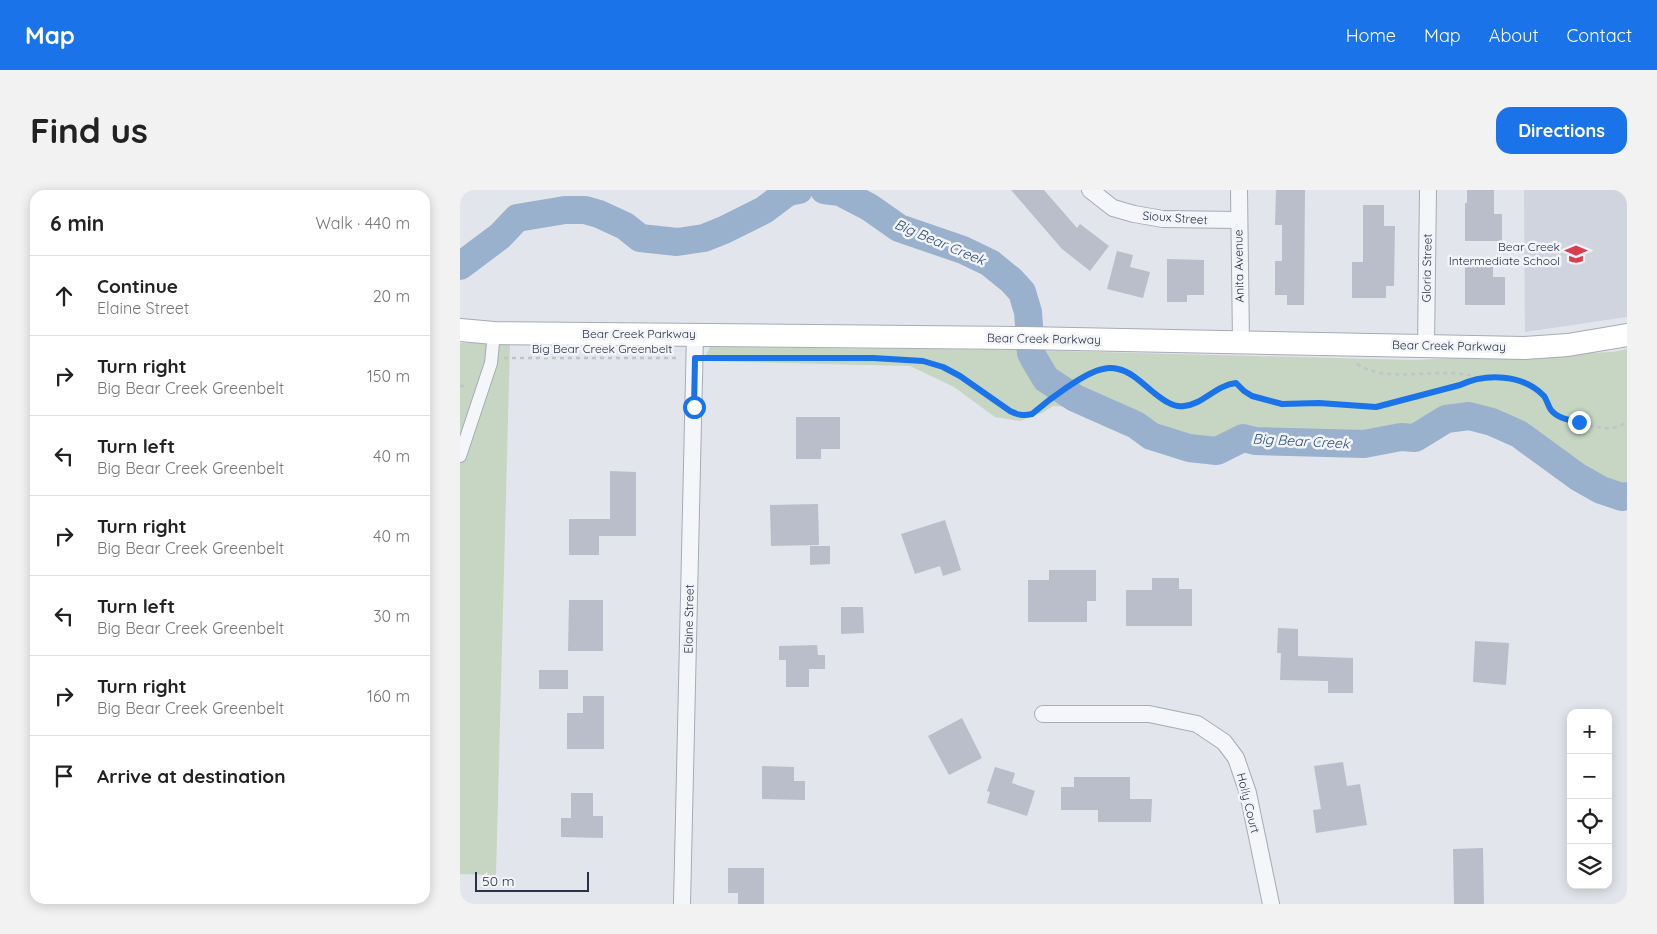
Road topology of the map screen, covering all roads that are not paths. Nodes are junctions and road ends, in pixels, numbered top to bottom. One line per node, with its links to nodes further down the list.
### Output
1 (1090, 190): 4 (street, Sioux Street)
2 (1238, 190): 4 (street, Anita Avenue)
3 (1428, 190): 10 (street, Gloria Street)
4 (1238, 220): 9 (street, Anita Avenue)
5 (460, 330): 6 (main road, Bear Creek Parkway)
6 (494, 333): 7 (main road, Bear Creek Parkway); 11 (street)
7 (695, 334): 9 (main road, Bear Creek Parkway); 13 (street, Elaine Street)
8 (1627, 335): 10 (main road, Bear Creek Parkway)
9 (1241, 342): 10 (main road, Bear Creek Parkway)
10 (1426, 346)
11 (460, 456)
12 (1043, 714): 14 (street, Holly Court)
13 (682, 904)
14 (1271, 904)

